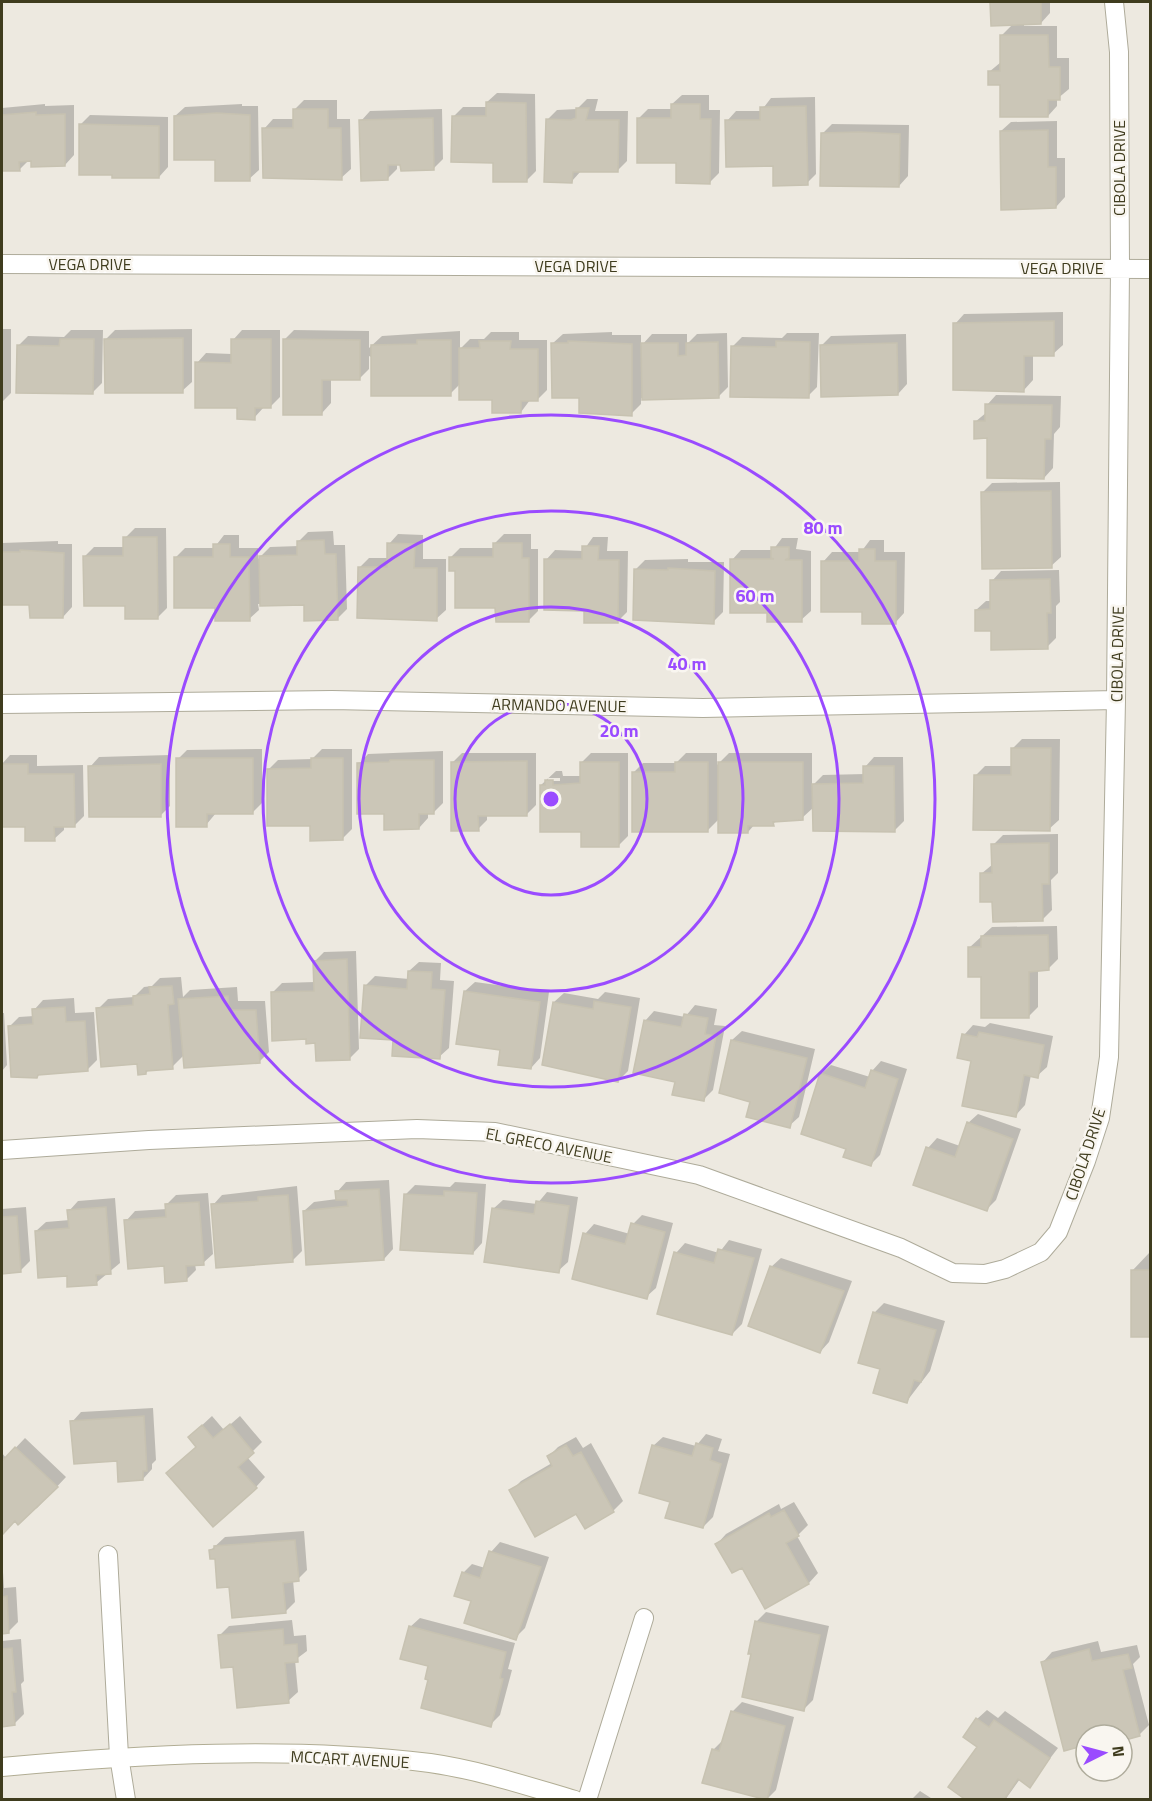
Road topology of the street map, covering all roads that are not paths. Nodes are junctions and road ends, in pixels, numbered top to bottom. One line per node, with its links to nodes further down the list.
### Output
1 (1114, 2): 3 (street, CIBOLA DRIVE)
2 (2, 264): 3 (street, VEGA DRIVE)
3 (1120, 269): 4 (street, VEGA DRIVE); 5 (street, CIBOLA DRIVE)
4 (1150, 269)
5 (1116, 700): 6 (street, ARMANDO AVENUE); 8 (street, CIBOLA DRIVE)
6 (2, 704)
7 (2, 1150): 8 (street, EL GRECO AVENUE)
8 (1005, 1269)
9 (108, 1555): 11 (street)
10 (644, 1618): 15 (street)
11 (119, 1756): 12 (street, MCCART AVENUE); 13 (street); 14 (street, MCCART AVENUE)
12 (2, 1767)
13 (126, 1800)
14 (576, 1800)
15 (588, 1800)

